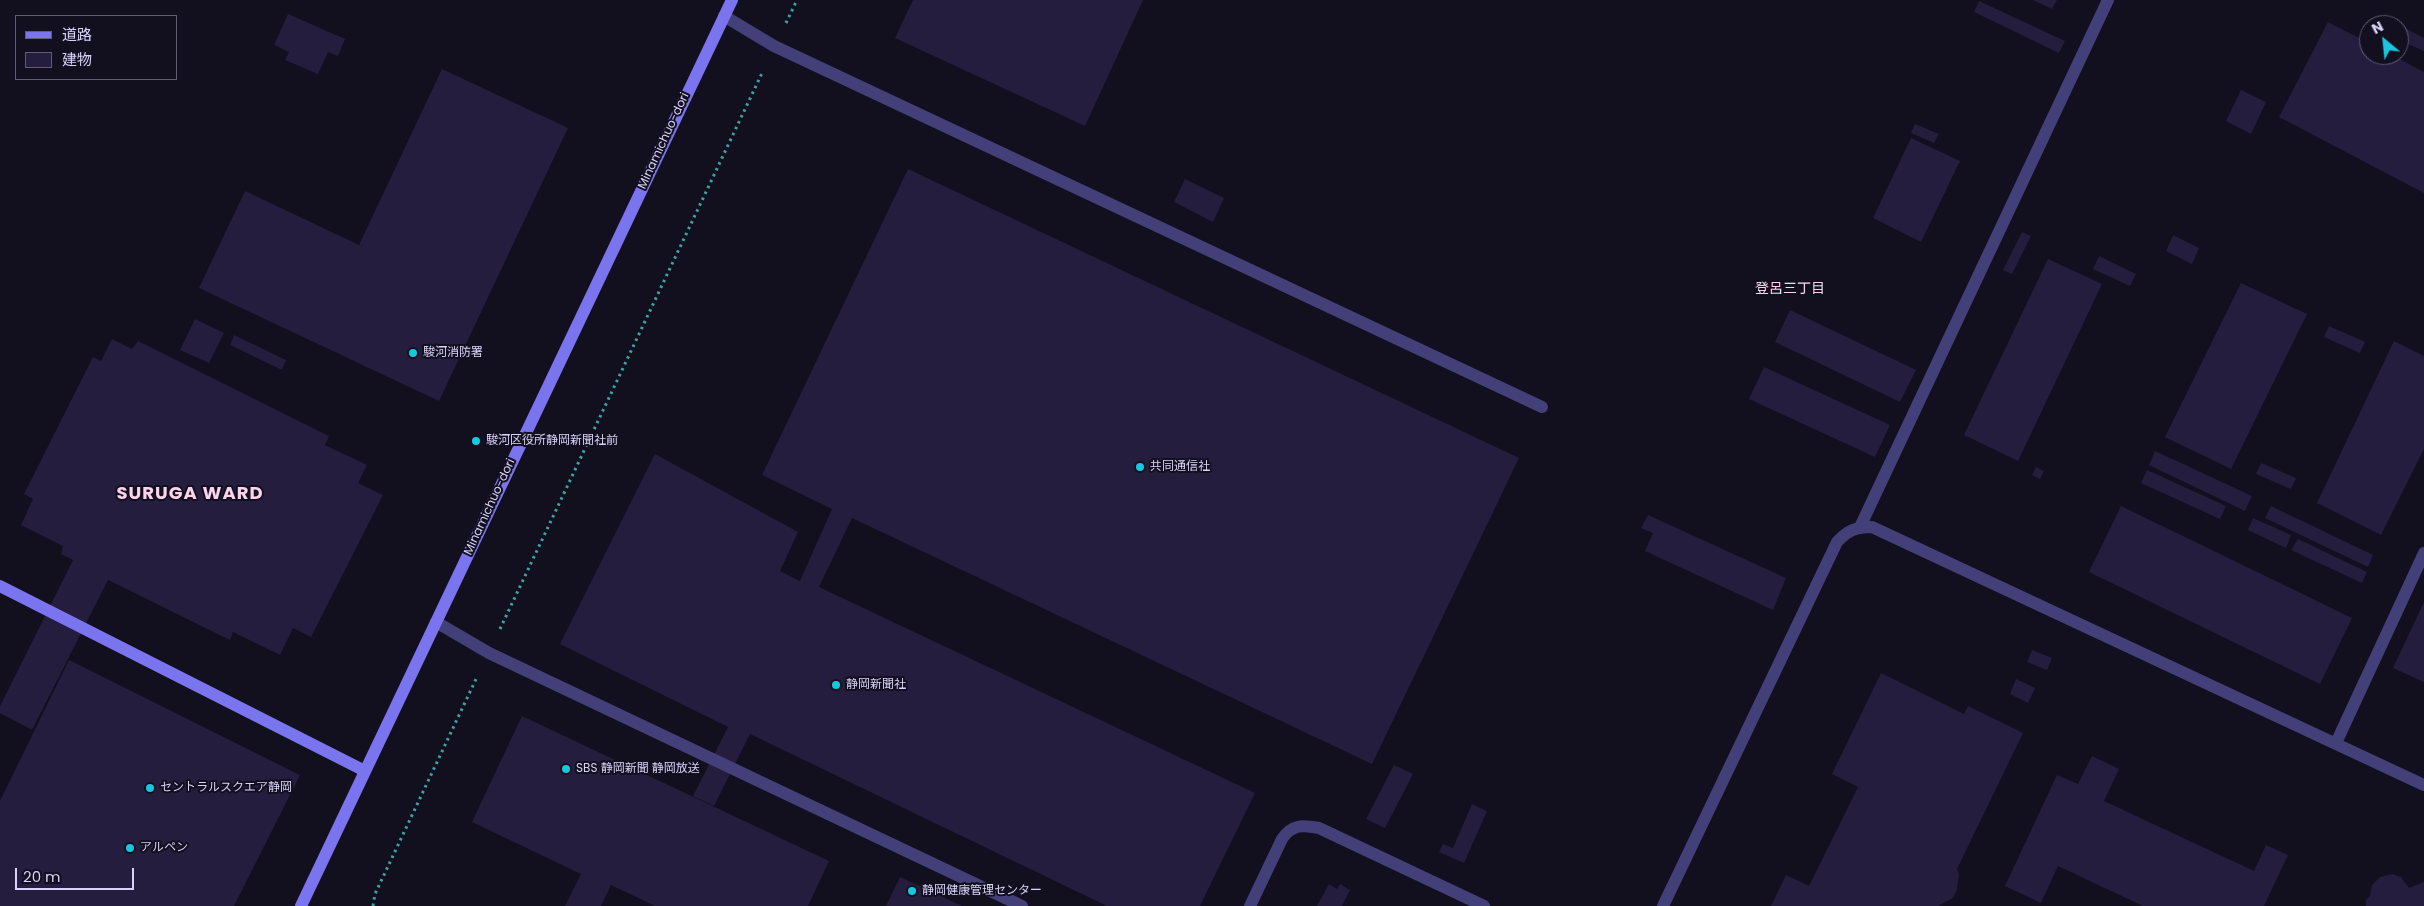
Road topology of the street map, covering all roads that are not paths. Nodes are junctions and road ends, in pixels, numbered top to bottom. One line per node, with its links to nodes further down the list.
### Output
1 (732, 0): 3 (street, Minamichuo-dori)
2 (2108, 0): 5 (street)
3 (724, 16): 4 (street); 8 (street, Minamichuo-dori)
4 (1542, 407)
5 (1860, 527): 9 (street); 16 (street)
6 (2424, 553): 9 (street)
7 (0, 586): 10 (street)
8 (436, 622): 10 (street, Minamichuo-dori); 13 (street)
9 (2336, 744): 11 (street)
10 (365, 771): 12 (street, Minamichuo-dori)
11 (2424, 785)
12 (301, 906)
13 (1022, 906)
14 (1250, 906): 15 (street)
15 (1484, 906)
16 (1663, 906)

